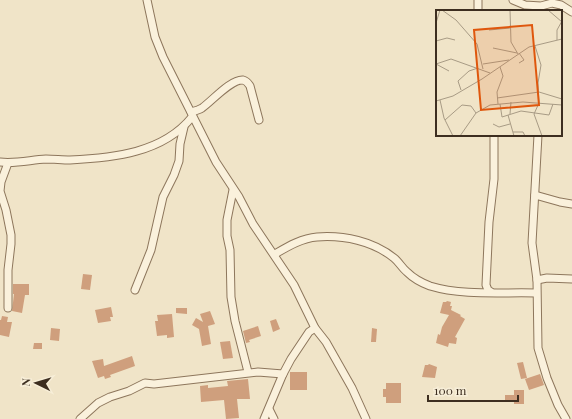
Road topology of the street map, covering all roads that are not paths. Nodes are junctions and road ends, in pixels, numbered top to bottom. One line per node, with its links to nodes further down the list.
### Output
1 (147, 0): 5 (street)
2 (513, 0): 3 (street)
3 (553, 1): 4 (street)
4 (572, 12)
5 (192, 114): 6 (street); 7 (street); 12 (street)
6 (259, 120)
7 (184, 127): 11 (street); 18 (street)
8 (494, 136): 19 (street)
9 (538, 136): 13 (street)
10 (0, 162): 11 (street)
11 (8, 163): 21 (street)
12 (233, 190): 15 (street); 23 (street)
13 (535, 195): 14 (street); 16 (street)
14 (572, 204)
15 (275, 254): 19 (street); 22 (street)
16 (537, 280): 17 (street); 20 (street)
17 (572, 280)
18 (135, 290)
19 (491, 292): 20 (street)
20 (536, 293): 30 (street)
21 (8, 308)
22 (315, 328): 24 (street); 29 (street)
23 (248, 372): 24 (street); 26 (street)
24 (283, 374): 25 (street)
25 (269, 409): 27 (street); 28 (street)
26 (80, 419)
27 (264, 419)
28 (274, 419)
29 (366, 419)
30 (566, 419)

